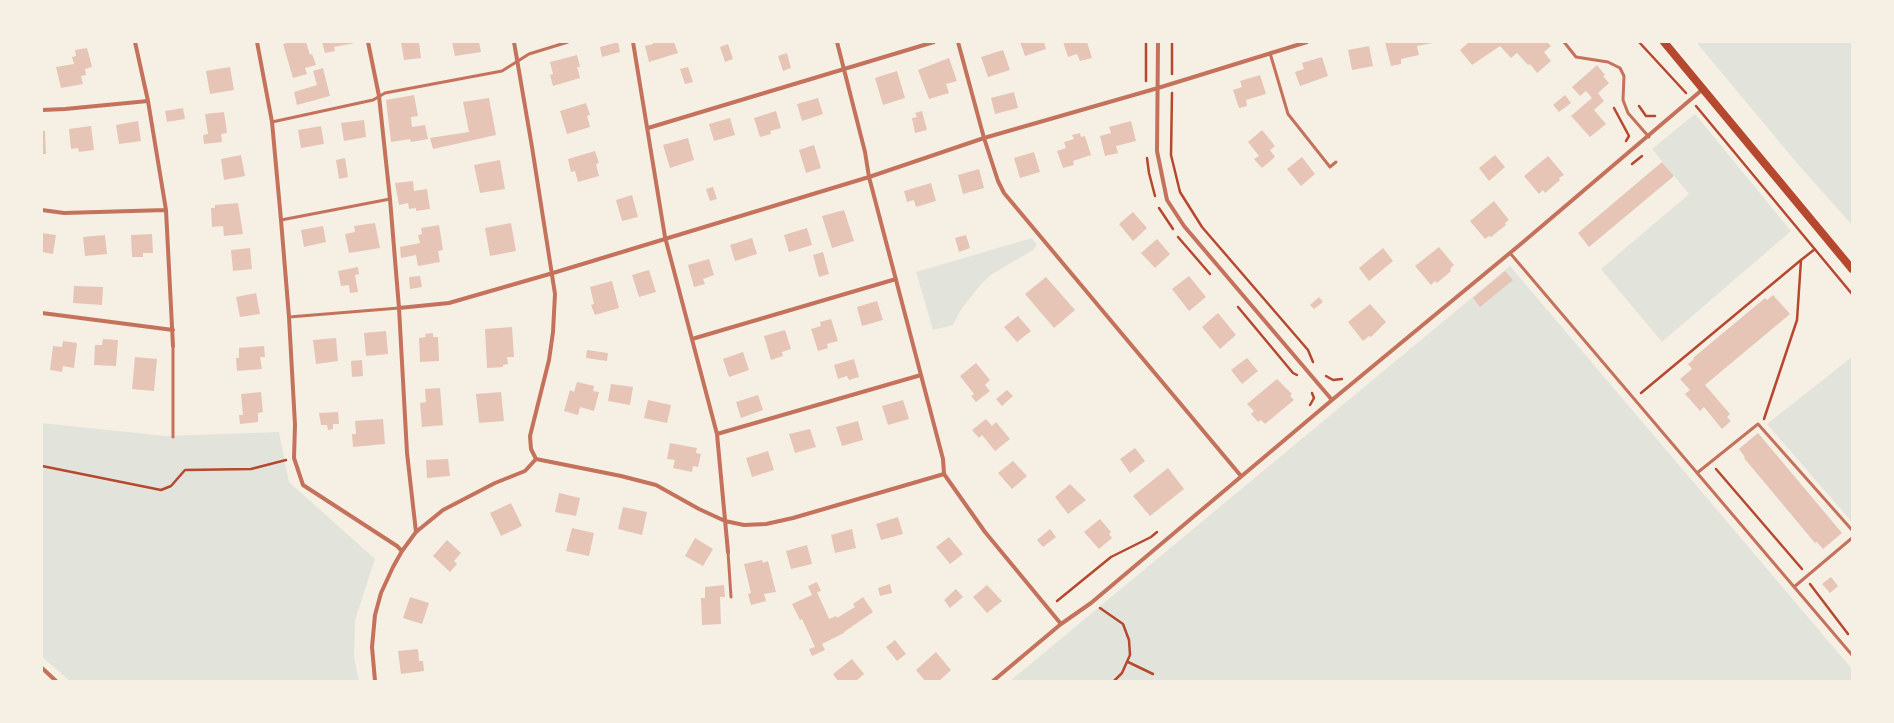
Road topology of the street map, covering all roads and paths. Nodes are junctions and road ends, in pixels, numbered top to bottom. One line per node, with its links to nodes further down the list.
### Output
1 (136, 42): 25 (street)
2 (257, 42): 31 (street)
3 (368, 42): 23 (street)
4 (514, 42): 17 (street)
5 (568, 42): 17 (lane)
6 (632, 42): 32 (street)
7 (837, 42): 18 (street)
8 (934, 42): 18 (street)
9 (958, 42): 34 (street)
10 (1158, 42): 20 (street)
11 (1172, 42): 19 (path)
12 (1307, 42): 16 (street)
13 (1564, 42): 33 (lane)
14 (1639, 42): 22 (path)
15 (1664, 42): 21 (main road)
16 (1270, 53): 19 (street); 36 (lane)
17 (517, 62): 23 (lane); 47 (street)
18 (844, 69): 32 (street); 37 (street)
19 (1172, 83): 20 (street); 56 (path)
20 (1158, 88): 34 (street); 58 (street)
21 (1703, 90): 26 (street); 46 (main road)
22 (1685, 91): 24 (path); 26 (path)
23 (379, 96): 31 (lane); 38 (street)
24 (1680, 96)
25 (148, 100): 29 (street); 40 (street)
26 (1689, 101): 33 (street); 43 (path)
27 (1639, 106): 30 (path)
28 (1614, 108): 35 (path)
29 (42, 110)
30 (1659, 113)
31 (272, 122): 41 (street)
32 (648, 128): 42 (street)
33 (1649, 137): 44 (street)
34 (984, 138): 37 (street); 74 (street)
35 (1625, 142)
36 (1336, 162)
37 (869, 177): 42 (street); 48 (street)
38 (390, 199): 41 (lane); 50 (street)
39 (42, 210): 40 (street)
40 (166, 210): 53 (street)
41 (281, 220): 52 (street)
42 (665, 237): 47 (street); 54 (street)
43 (1815, 249): 45 (path); 49 (path)
44 (1510, 253): 62 (street); 72 (lane)
45 (1801, 260): 61 (path); 65 (path)
46 (1852, 269)
47 (553, 273): 50 (street); 69 (street)
48 (896, 279): 54 (street); 57 (street)
49 (1852, 294)
50 (399, 308): 52 (lane); 78 (street)
51 (42, 313): 53 (street)
52 (289, 318): 68 (street)
53 (173, 330): 55 (street)
54 (692, 339): 66 (street)
55 (173, 346): 67 (lane)
56 (1319, 368): 58 (path); 59 (path)
57 (921, 375): 66 (street); 73 (street)
58 (1310, 375): 62 (street); 64 (path)
59 (1347, 375)
60 (1635, 388): 61 (path)
61 (1640, 394): 63 (path)
62 (1332, 400): 74 (street)
63 (1646, 400)
64 (1305, 409)
65 (1761, 427): 70 (lane); 77 (lane)
66 (716, 434): 75 (street)
67 (173, 437)
68 (294, 458): 71 (path); 80 (street)
69 (536, 459): 75 (street); 78 (street)
70 (1710, 463): 72 (lane); 82 (path)
71 (42, 466)
72 (1697, 473): 83 (lane)
73 (944, 474): 75 (street); 87 (street)
74 (1241, 476): 86 (street)
75 (725, 521): 81 (street)
76 (1163, 528): 85 (path)
77 (1852, 530)
78 (416, 532): 80 (street)
79 (1852, 538): 82 (lane)
80 (402, 551): 94 (street)
81 (728, 552): 84 (lane)
82 (1806, 576): 83 (lane); 88 (path)
83 (1794, 587): 89 (lane)
84 (731, 596)
85 (1057, 601)
86 (1091, 603): 87 (street); 90 (path)
87 (1061, 624): 95 (street)
88 (1852, 639)
89 (1852, 654)
90 (1128, 662): 92 (path); 96 (path)
91 (42, 668): 93 (street)
92 (1153, 674)
93 (56, 681)
94 (375, 681)
95 (993, 681)
96 (1114, 681)

